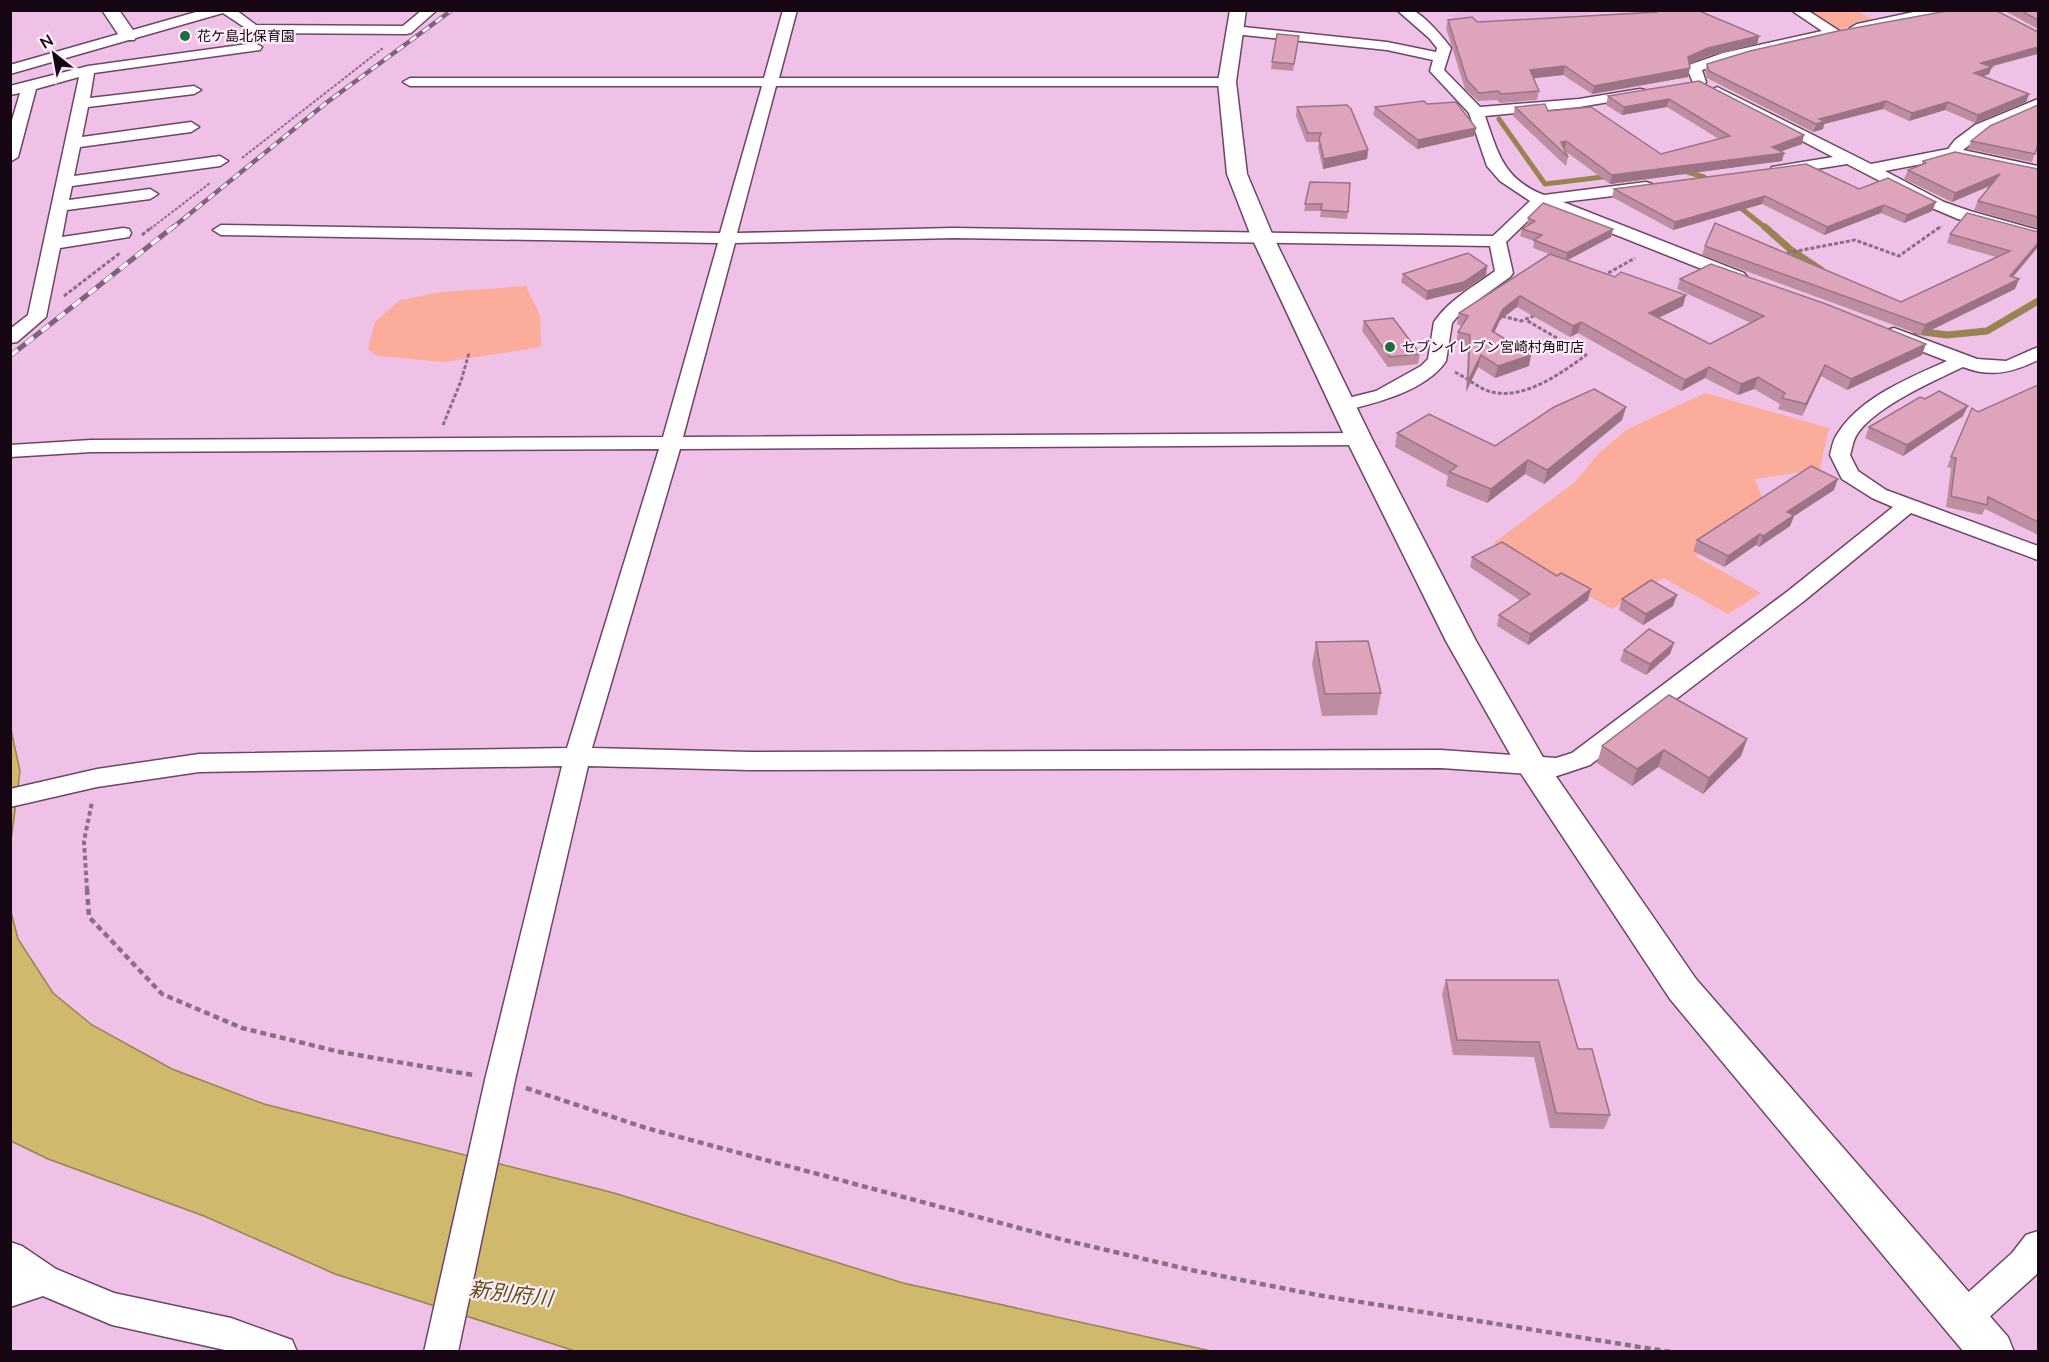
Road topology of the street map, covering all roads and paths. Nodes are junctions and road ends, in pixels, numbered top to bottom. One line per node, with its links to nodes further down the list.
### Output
1 (110, 10): 11 (street)
2 (219, 10): 11 (street)
3 (227, 10): 4 (street)
4 (431, 10)
5 (790, 10): 18 (street)
6 (1403, 10): 13 (street)
7 (1797, 10): 10 (street)
8 (1958, 10): 10 (street)
9 (1236, 20): 13 (street); 16 (street)
10 (1834, 32): 31 (street)
11 (128, 36): 14 (street)
12 (255, 47): 15 (street)
13 (1442, 58): 25 (street)
14 (10, 70)
15 (88, 70): 19 (street); 23 (street)
16 (1227, 81): 18 (street); 45 (street)
17 (410, 82): 18 (street)
18 (770, 82): 46 (street)
19 (29, 86): 22 (street); 26 (street)
20 (194, 90): 23 (street)
21 (1656, 90): 25 (street)
22 (10, 91)
23 (81, 103): 28 (street)
24 (2038, 103): 29 (street)
25 (1476, 112): 39 (street)
26 (15, 125): 30 (street)
27 (191, 127): 28 (street)
28 (73, 143): 36 (street)
29 (1953, 153): 33 (street); 34 (street)
30 (10, 158)
31 (1850, 159): 33 (street); 35 (street)
32 (220, 161): 36 (street)
33 (1871, 169): 41 (street)
34 (2038, 171)
35 (1762, 172)
36 (65, 182): 40 (street)
37 (1659, 186): 39 (street)
38 (150, 194): 40 (street)
39 (1540, 200): 47 (street); 49 (street)
40 (60, 206): 48 (street)
41 (1964, 215): 44 (street); 50 (path)
42 (221, 230): 46 (street)
43 (123, 233): 48 (street)
44 (2038, 235)
45 (1262, 236): 46 (street); 47 (street); 62 (street)
46 (728, 238): 64 (street)
47 (1497, 241): 53 (street)
48 (52, 244): 57 (street)
49 (1657, 245): 51 (path); 52 (street)
50 (1772, 255)
51 (1596, 280)
52 (1751, 282)
53 (1466, 300): 55 (path); 60 (street)
54 (1536, 315): 55 (path)
55 (1526, 320): 60 (path)
56 (1879, 328): 61 (street)
57 (10, 338)
58 (469, 353): 65 (path)
59 (2038, 353): 61 (street)
60 (1436, 361): 62 (street)
61 (1962, 361): 67 (street)
62 (1343, 405): 63 (street)
63 (1359, 440): 64 (street); 70 (street)
64 (671, 444): 65 (street); 69 (street)
65 (434, 445): 66 (street)
66 (10, 451)
67 (1907, 506): 68 (street); 70 (street)
68 (2038, 553)
69 (577, 758): 70 (street); 71 (street); 73 (street)
70 (1533, 767): 78 (street)
71 (97, 778): 72 (street); 73 (path)
72 (10, 798)
73 (499, 1088): 80 (street); 81 (path)
74 (10, 1257): 76 (street)
75 (2034, 1260): 78 (street)
76 (44, 1280): 77 (street); 79 (street)
77 (10, 1291)
78 (1963, 1319): 82 (street)
79 (280, 1352)
80 (441, 1352)
81 (1671, 1352)
82 (1993, 1352)

